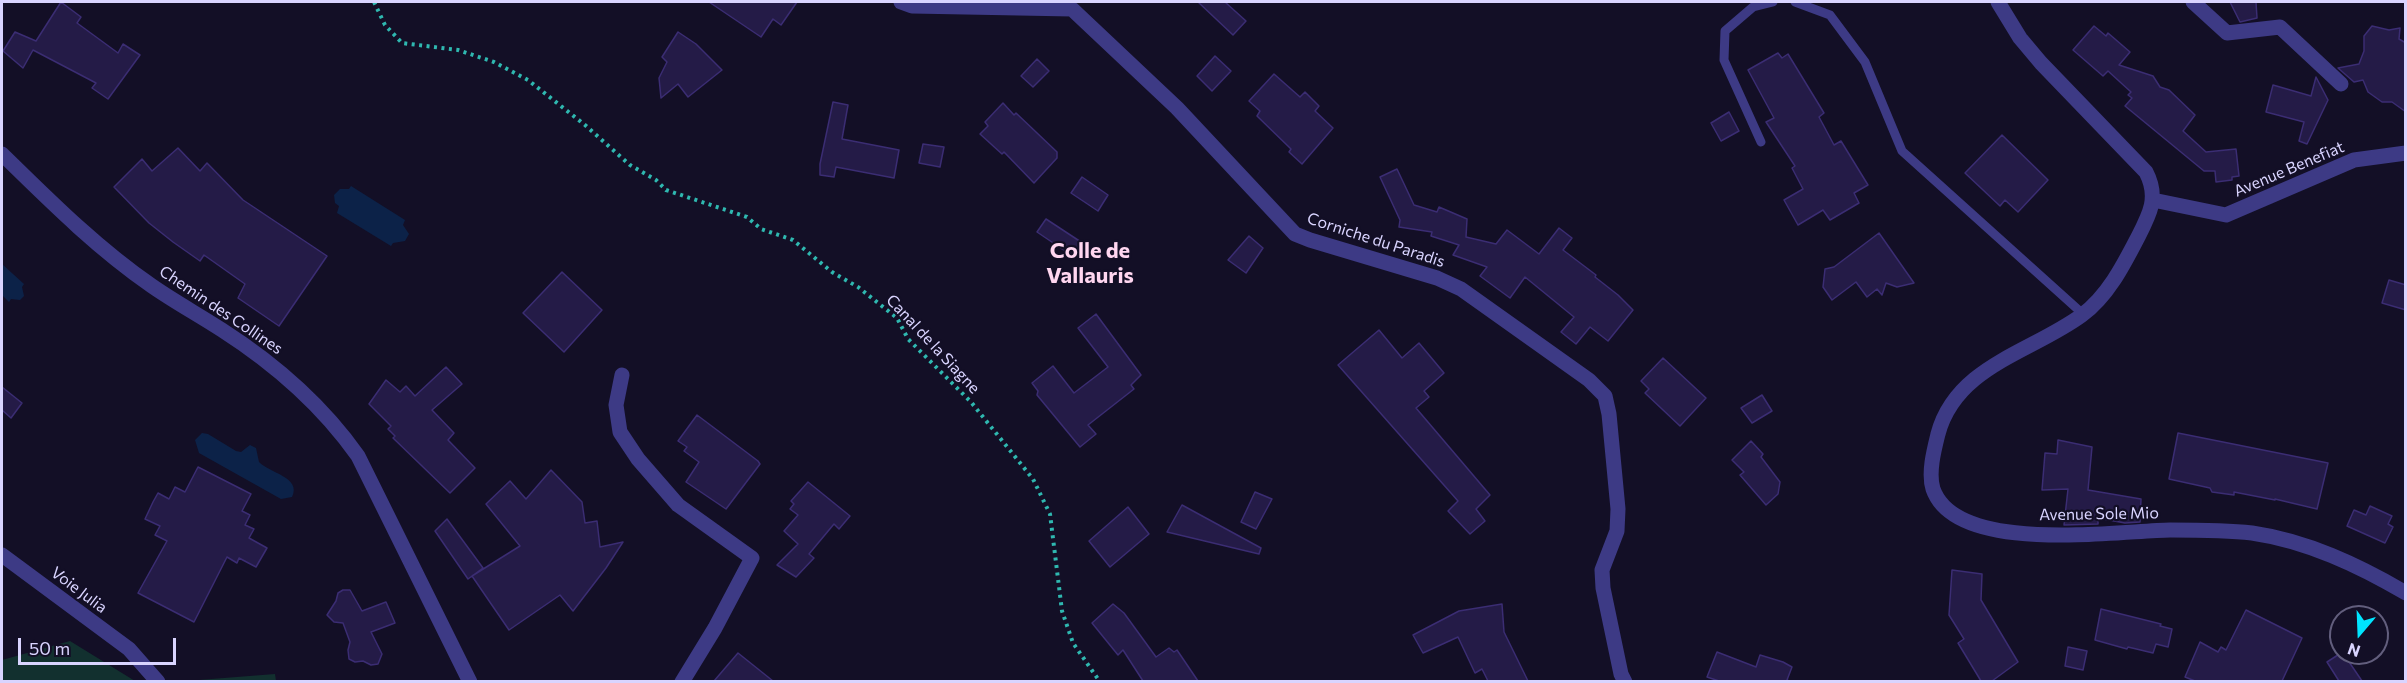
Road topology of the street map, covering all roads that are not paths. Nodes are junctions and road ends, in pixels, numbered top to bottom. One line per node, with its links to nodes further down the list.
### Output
1 (900, 2): 6 (street, Corniche du Paradis)
2 (1773, 2): 8 (lane)
3 (1795, 2): 12 (lane)
4 (1998, 2): 11 (street)
5 (2193, 2): 7 (street)
6 (1074, 5): 19 (street, Corniche du Paradis)
7 (2341, 84)
8 (1761, 142)
9 (2406, 153): 11 (street, Avenue Benefiat)
10 (2, 154): 17 (street, Chemin des Collines)
11 (2153, 200): 12 (street, Avenue Sole Mio)
12 (2083, 314): 15 (street, Avenue Sole Mio)
13 (622, 375): 18 (street)
14 (2, 555): 16 (street, Voie Julia)
15 (2406, 593)
16 (158, 681)
17 (470, 681)
18 (682, 681)
19 (1625, 681)

